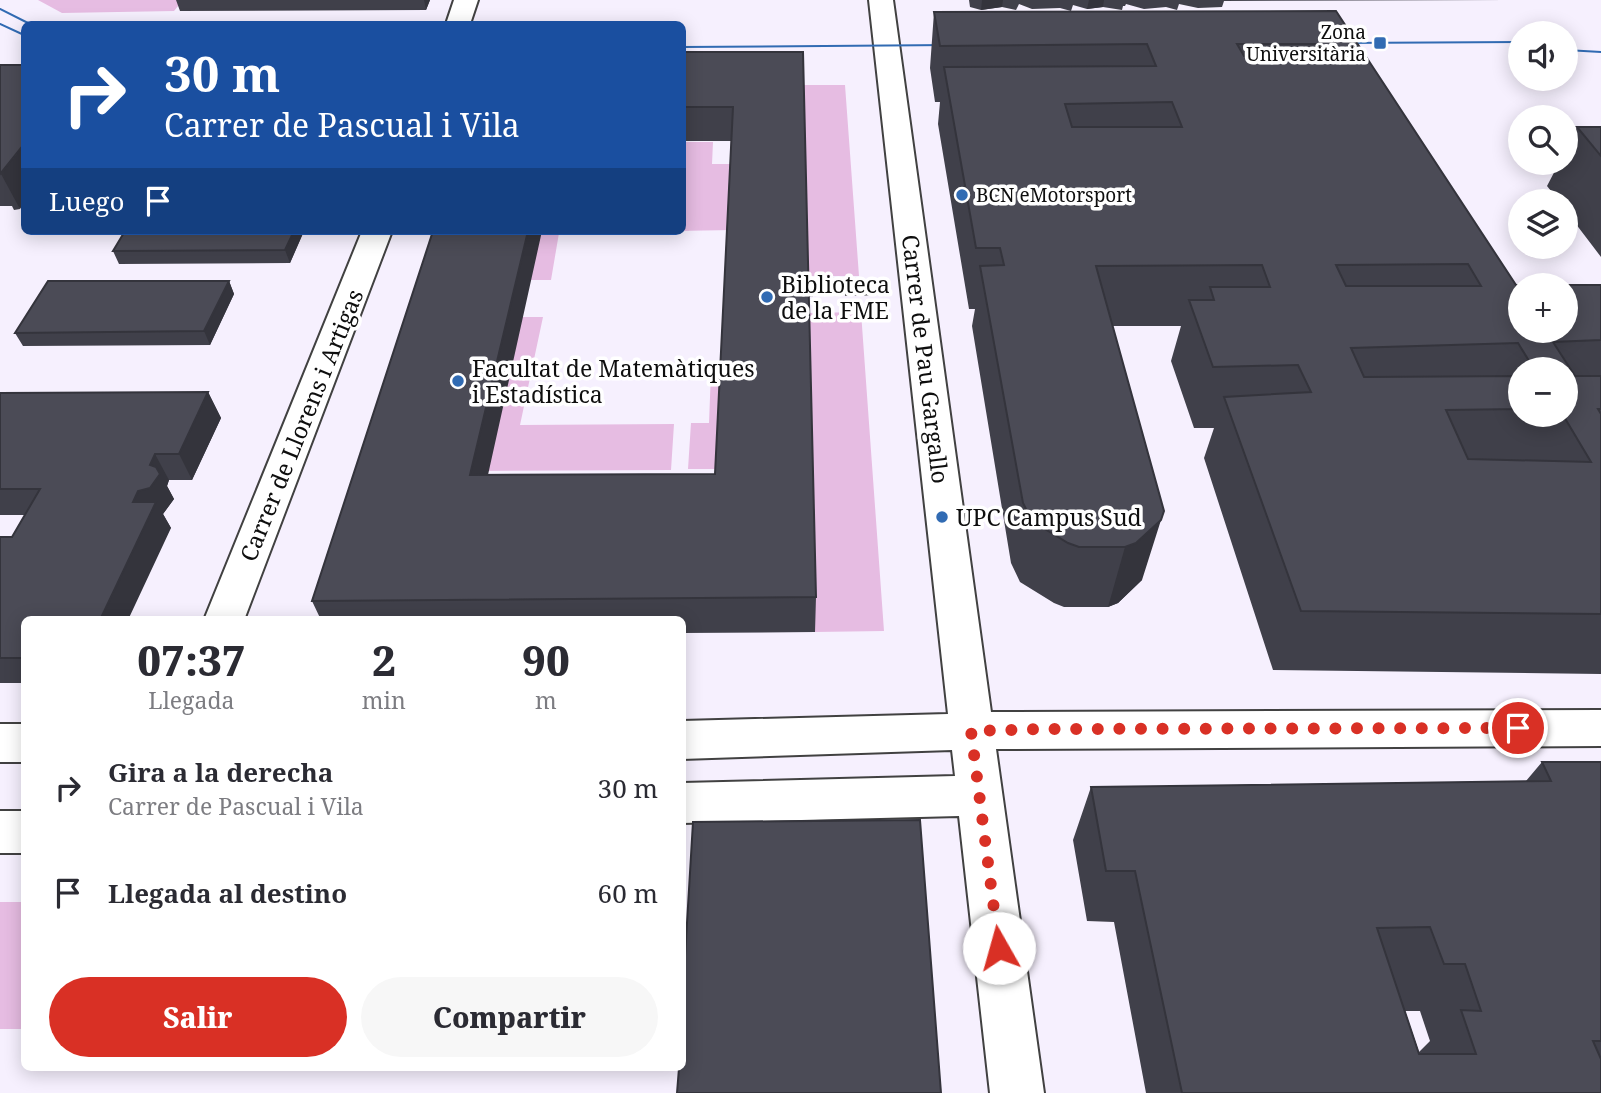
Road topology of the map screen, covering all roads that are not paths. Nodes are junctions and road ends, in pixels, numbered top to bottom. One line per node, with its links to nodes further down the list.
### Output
1 (466, 0): 3 (street)
2 (881, 0): 7 (street, Carrer de Pau Gargallo)
3 (459, 21)
4 (375, 235): 5 (street, Carrer de Llorens i Artigas)
5 (226, 616)
6 (1601, 727): 7 (street)
7 (971, 731): 8 (street); 11 (street, Carrer de Pau Gargallo)
8 (686, 740)
9 (0, 743): 10 (street)
10 (21, 743)
11 (980, 795): 12 (street); 15 (street, Carrer de Pau Gargallo)
12 (686, 803)
13 (0, 832): 14 (street)
14 (21, 832)
15 (1017, 1093)

